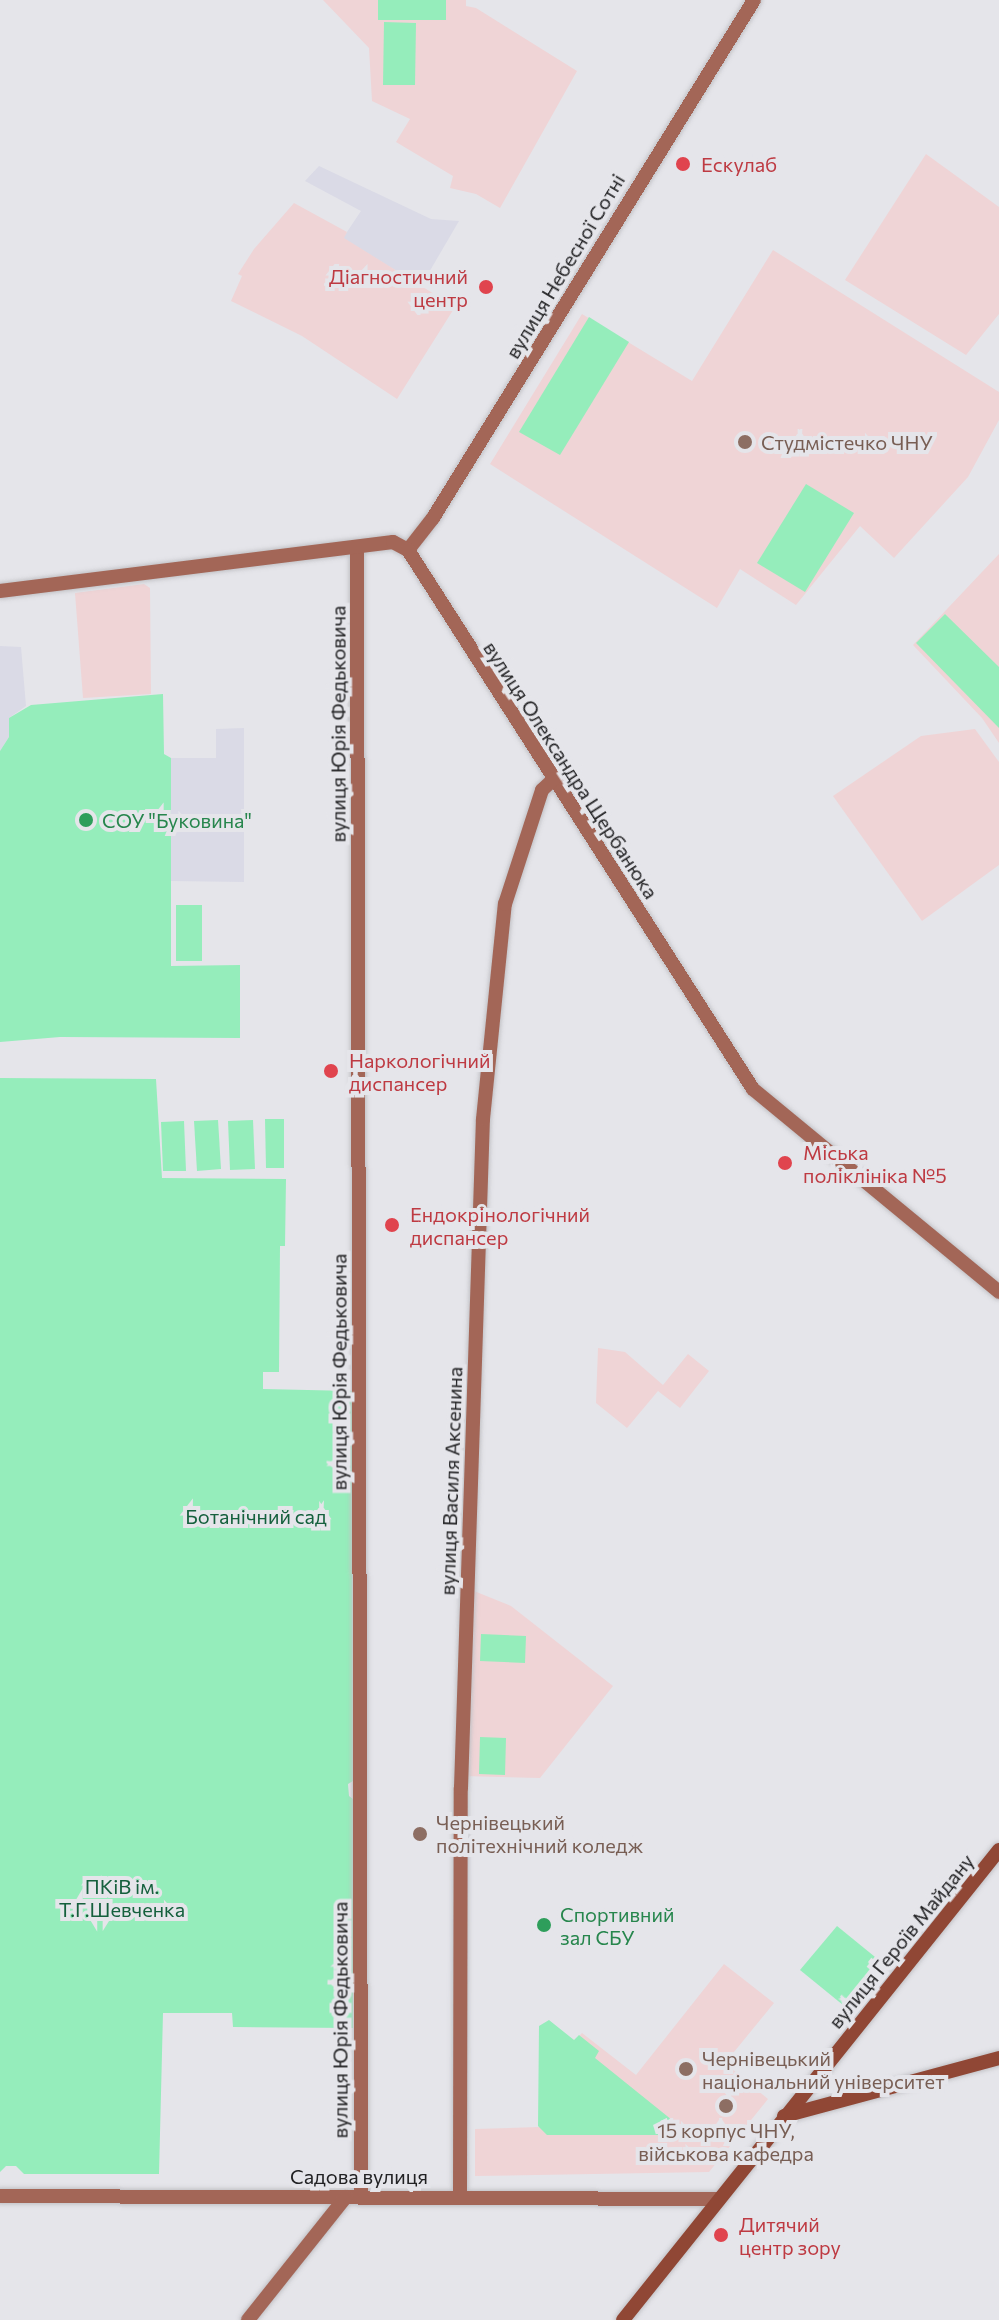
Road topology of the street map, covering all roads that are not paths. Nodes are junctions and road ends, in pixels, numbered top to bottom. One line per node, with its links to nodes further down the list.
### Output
1 (754, 0): 3 (street, вулиця Небесної Сотні)
2 (357, 547): 3 (street); 4 (street); 12 (street, вулиця Юрія Федьковича)
3 (408, 550): 5 (street, вулиця Олександра Щербанюка)
4 (0, 591)
5 (554, 779): 6 (street, вулиця Олександра Щербанюка); 10 (street, вулиця Василя Аксенина)
6 (999, 1292)
7 (999, 1850): 9 (main road, вулиця Героїв Майдану)
8 (999, 2058): 9 (main road)
9 (784, 2116): 13 (main road, вулиця Героїв Майдану)
10 (460, 2195): 12 (street, Садова вулиця); 13 (street, Садова вулиця)
11 (0, 2196): 12 (street, Садова вулиця)
12 (353, 2197): 14 (street)
13 (719, 2199): 15 (main road, вулиця Героїв Майдану)
14 (248, 2320)
15 (623, 2320)

